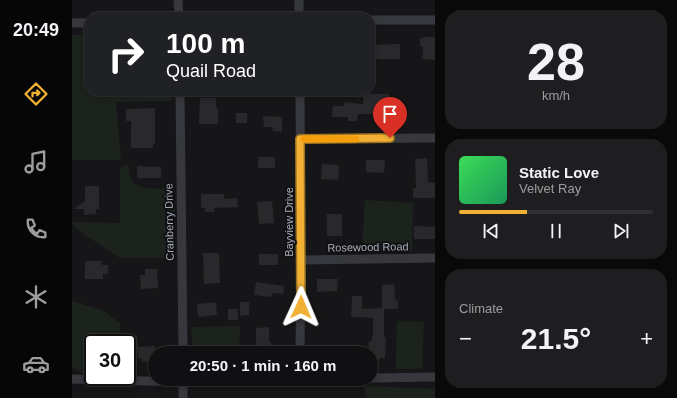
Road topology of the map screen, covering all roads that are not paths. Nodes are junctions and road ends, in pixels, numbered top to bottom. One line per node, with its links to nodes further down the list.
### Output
1 (178, 0): 3 (street)
2 (299, 0): 4 (street)
3 (179, 12)
4 (299, 12)
5 (375, 20): 6 (street)
6 (435, 20)
7 (72, 23): 8 (street)
8 (84, 23)
9 (180, 96): 15 (street, Cranberry Drive)
10 (300, 96): 12 (street, Bayview Drive)
11 (435, 138): 12 (street)
12 (300, 139): 14 (street, Bayview Drive)
13 (435, 258): 14 (street, Rosewood Road)
14 (301, 260): 16 (street, Bayview Drive)
15 (183, 346)
16 (300, 346)
17 (435, 377): 18 (street)
18 (378, 378)
19 (72, 379): 20 (street)
20 (148, 380)
21 (183, 386): 22 (street)
22 (183, 398)

